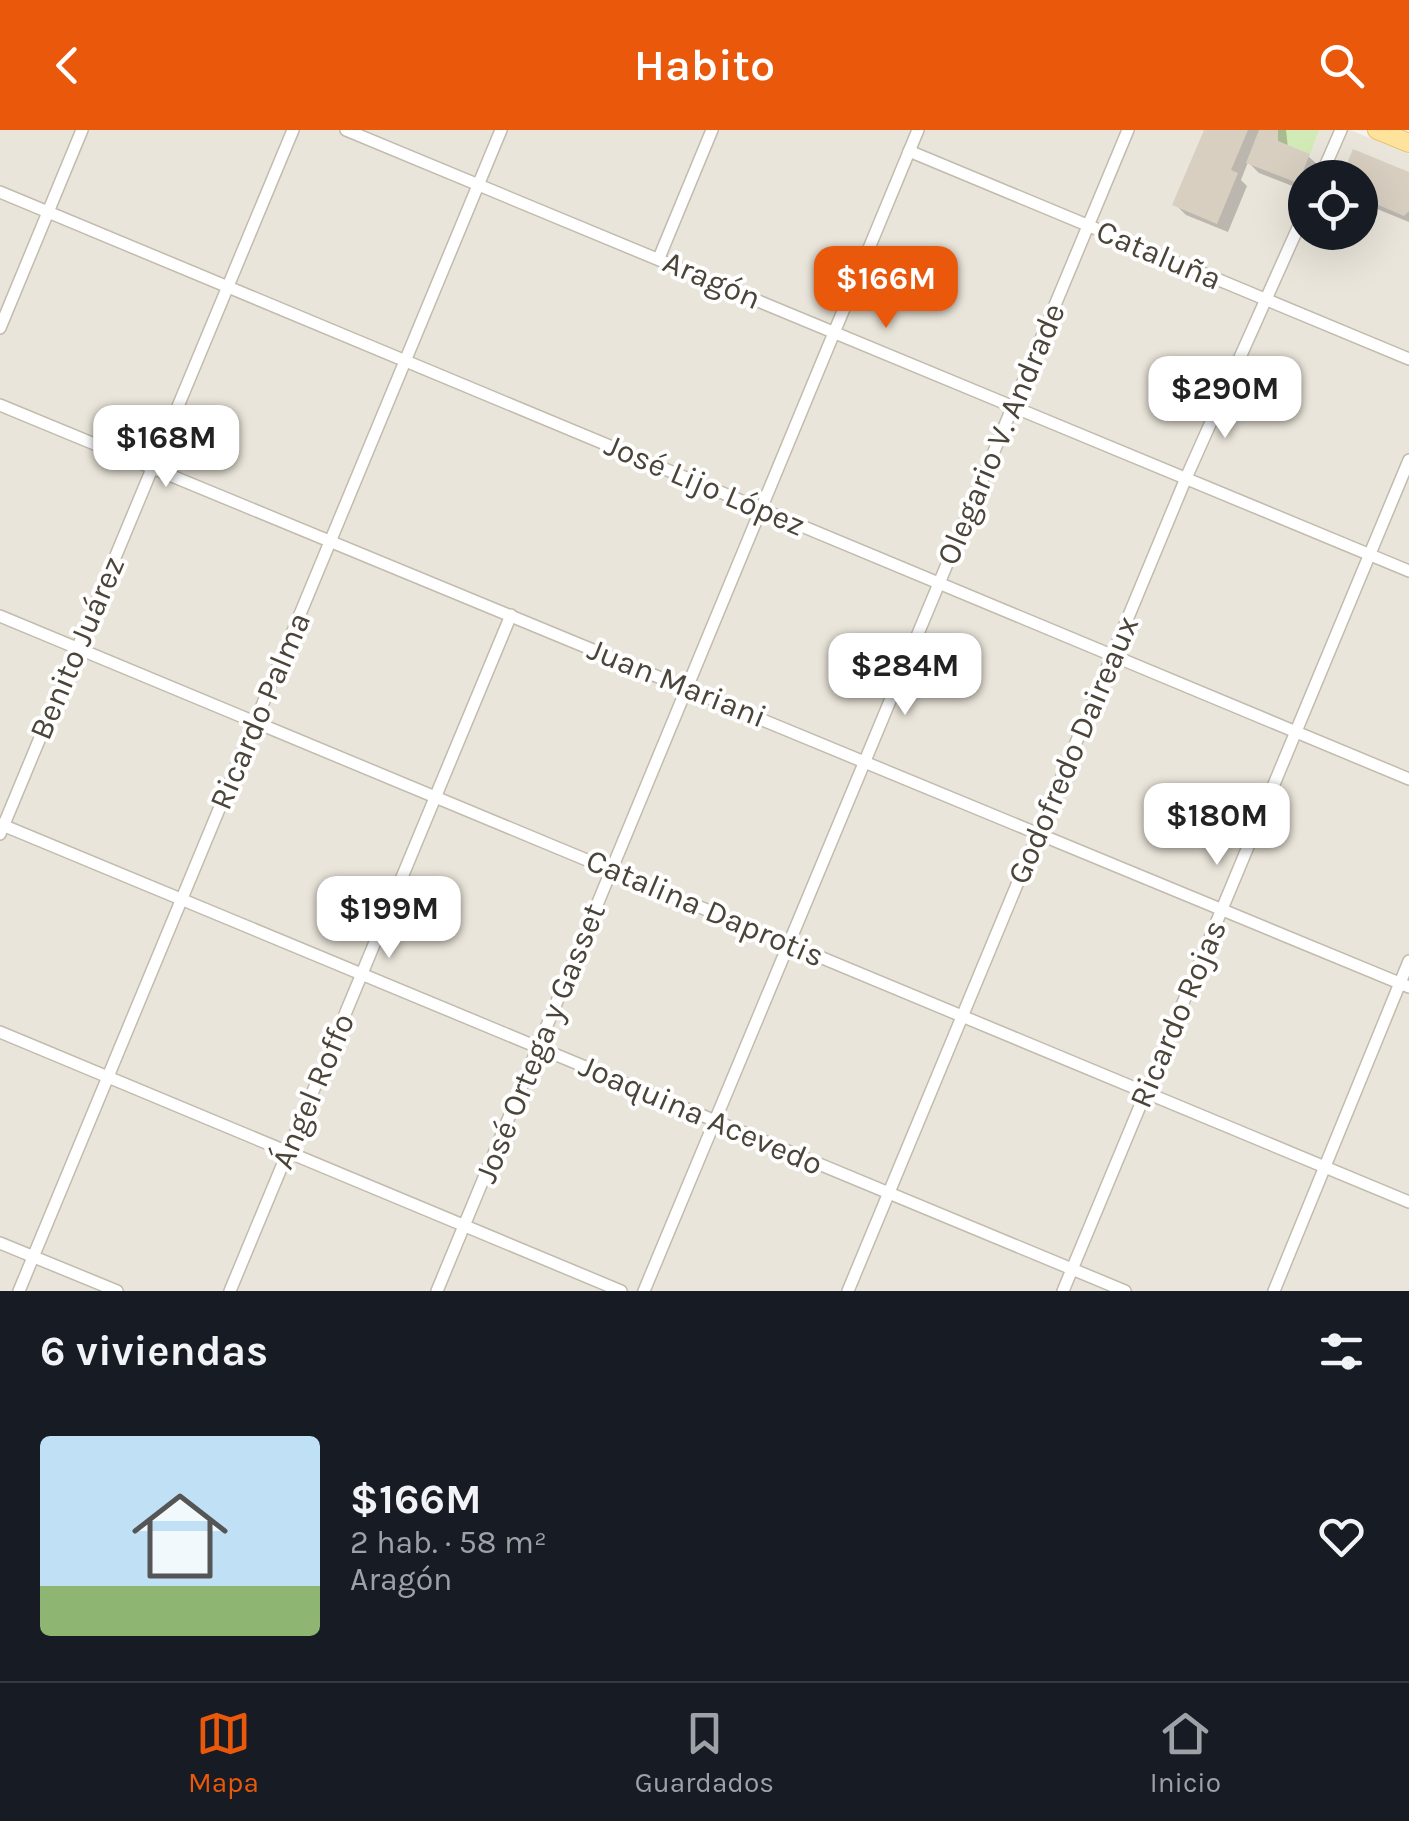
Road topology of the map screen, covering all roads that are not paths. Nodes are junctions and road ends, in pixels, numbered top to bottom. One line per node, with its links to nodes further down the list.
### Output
1 (82, 130): 15 (street)
2 (293, 130): 19 (street, Benito Juárez)
3 (346, 130): 13 (street, Aragón)
4 (501, 130): 13 (street, Ricardo Palma)
5 (712, 130): 18 (street)
6 (918, 130): 11 (street, José Ortega y Gasset)
7 (1128, 130): 16 (street, Olegario V. Andrade)
8 (1341, 130): 12 (street)
9 (1376, 130): 10 (main road)
10 (1409, 144)
11 (909, 151): 16 (street, Cataluña); 22 (street, José Ortega y Gasset)
12 (1328, 160)
13 (479, 183): 18 (street, Aragón); 24 (street, Ricardo Palma)
14 (0, 192): 15 (street, José Lijo López)
15 (48, 212): 19 (street, José Lijo López); 21 (street)
16 (1088, 225): 20 (street, Cataluña); 26 (street, Olegario V. Andrade)
17 (1288, 250): 20 (street, Godofredo Daireaux)
18 (659, 258): 22 (street, Aragón)
19 (228, 287): 24 (street, José Lijo López); 28 (street, Benito Juárez)
20 (1266, 300): 23 (street, Cataluña); 29 (street, Godofredo Daireaux)
21 (0, 328)
22 (834, 332): 26 (street, Aragón); 30 (street, José Ortega y Gasset)
23 (1409, 359)
24 (405, 361): 30 (street, José Lijo López); 31 (street, Ricardo Palma)
25 (0, 405): 28 (street, Juan Mariani)
26 (1012, 406): 29 (street, Aragón); 34 (street, Olegario V. Andrade)
27 (1409, 460): 32 (street, Ricardo Rojas)
28 (154, 465): 31 (street, Juan Mariani); 37 (street, Benito Juárez)
29 (1186, 478): 32 (street, Aragón); 38 (street, Godofredo Daireaux)
30 (761, 509): 34 (street, José Lijo López); 39 (street, José Ortega y Gasset)
31 (332, 539): 35 (street, Juan Mariani); 40 (street, Ricardo Palma)
32 (1370, 555): 33 (street, Aragón); 41 (street, Ricardo Rojas)
33 (1409, 572)
34 (939, 583): 38 (street, José Lijo López); 42 (street, Olegario V. Andrade)
35 (511, 614): 39 (street, Juan Mariani); 44 (street, Ángel Roffo)
36 (0, 616): 37 (street, Catalina Daprotis)
37 (78, 646): 40 (street, Catalina Daprotis); 45 (street, Benito Juárez)
38 (1112, 655): 41 (street, José Lijo López); 46 (street, Godofredo Daireaux)
39 (687, 687): 42 (street, Juan Mariani); 47 (street, José Ortega y Gasset)
40 (256, 721): 44 (street, Catalina Daprotis); 48 (street, Ricardo Palma)
41 (1296, 732): 43 (street, José Lijo López); 49 (street, Ricardo Rojas)
42 (864, 761): 46 (street, Juan Mariani); 50 (street, Olegario V. Andrade)
43 (1409, 778)
44 (436, 796): 47 (street, Catalina Daprotis); 52 (street, Ángel Roffo)
45 (1, 828): 48 (street, Joaquina Acevedo)
46 (1038, 833): 49 (street, Juan Mariani); 54 (street, Godofredo Daireaux)
47 (612, 869): 50 (street, Catalina Daprotis); 56 (street, José Ortega y Gasset)
48 (182, 900): 52 (street, Joaquina Acevedo); 57 (street, Ricardo Palma)
49 (1222, 910): 53 (street, Juan Mariani); 58 (street, Ricardo Rojas)
50 (788, 943): 54 (street, Catalina Daprotis); 59 (street, Olegario V. Andrade)
51 (1409, 961): 53 (street)
52 (362, 974): 56 (street, Joaquina Acevedo); 60 (street, Ángel Roffo)
53 (1404, 986): 61 (street)
54 (962, 1016): 58 (street, Catalina Daprotis); 62 (street, Godofredo Daireaux)
55 (0, 1032): 57 (street)
56 (538, 1047): 59 (street, Joaquina Acevedo); 64 (street, José Ortega y Gasset)
57 (108, 1077): 60 (street); 66 (street, Ricardo Palma)
58 (1146, 1092): 61 (street, Catalina Daprotis); 67 (street, Ricardo Rojas)
59 (715, 1120): 62 (street, Joaquina Acevedo); 73 (street, Olegario V. Andrade)
60 (288, 1152): 64 (street); 70 (street, Ángel Roffo)
61 (1325, 1167): 63 (street, Catalina Daprotis); 77 (street)
62 (889, 1193): 67 (street, Joaquina Acevedo); 74 (street, Godofredo Daireaux)
63 (1409, 1202)
64 (464, 1226): 71 (street, José Ortega y Gasset); 72 (street)
65 (0, 1243): 66 (street)
66 (34, 1256): 68 (street, Ricardo Palma); 69 (street)
67 (1072, 1269): 75 (street, Ricardo Rojas); 76 (street, Joaquina Acevedo)
68 (19, 1291)
69 (117, 1291)
70 (230, 1291)
71 (437, 1291)
72 (621, 1291)
73 (644, 1291)
74 (848, 1291)
75 (1063, 1291)
76 (1125, 1291)
77 (1274, 1291)

